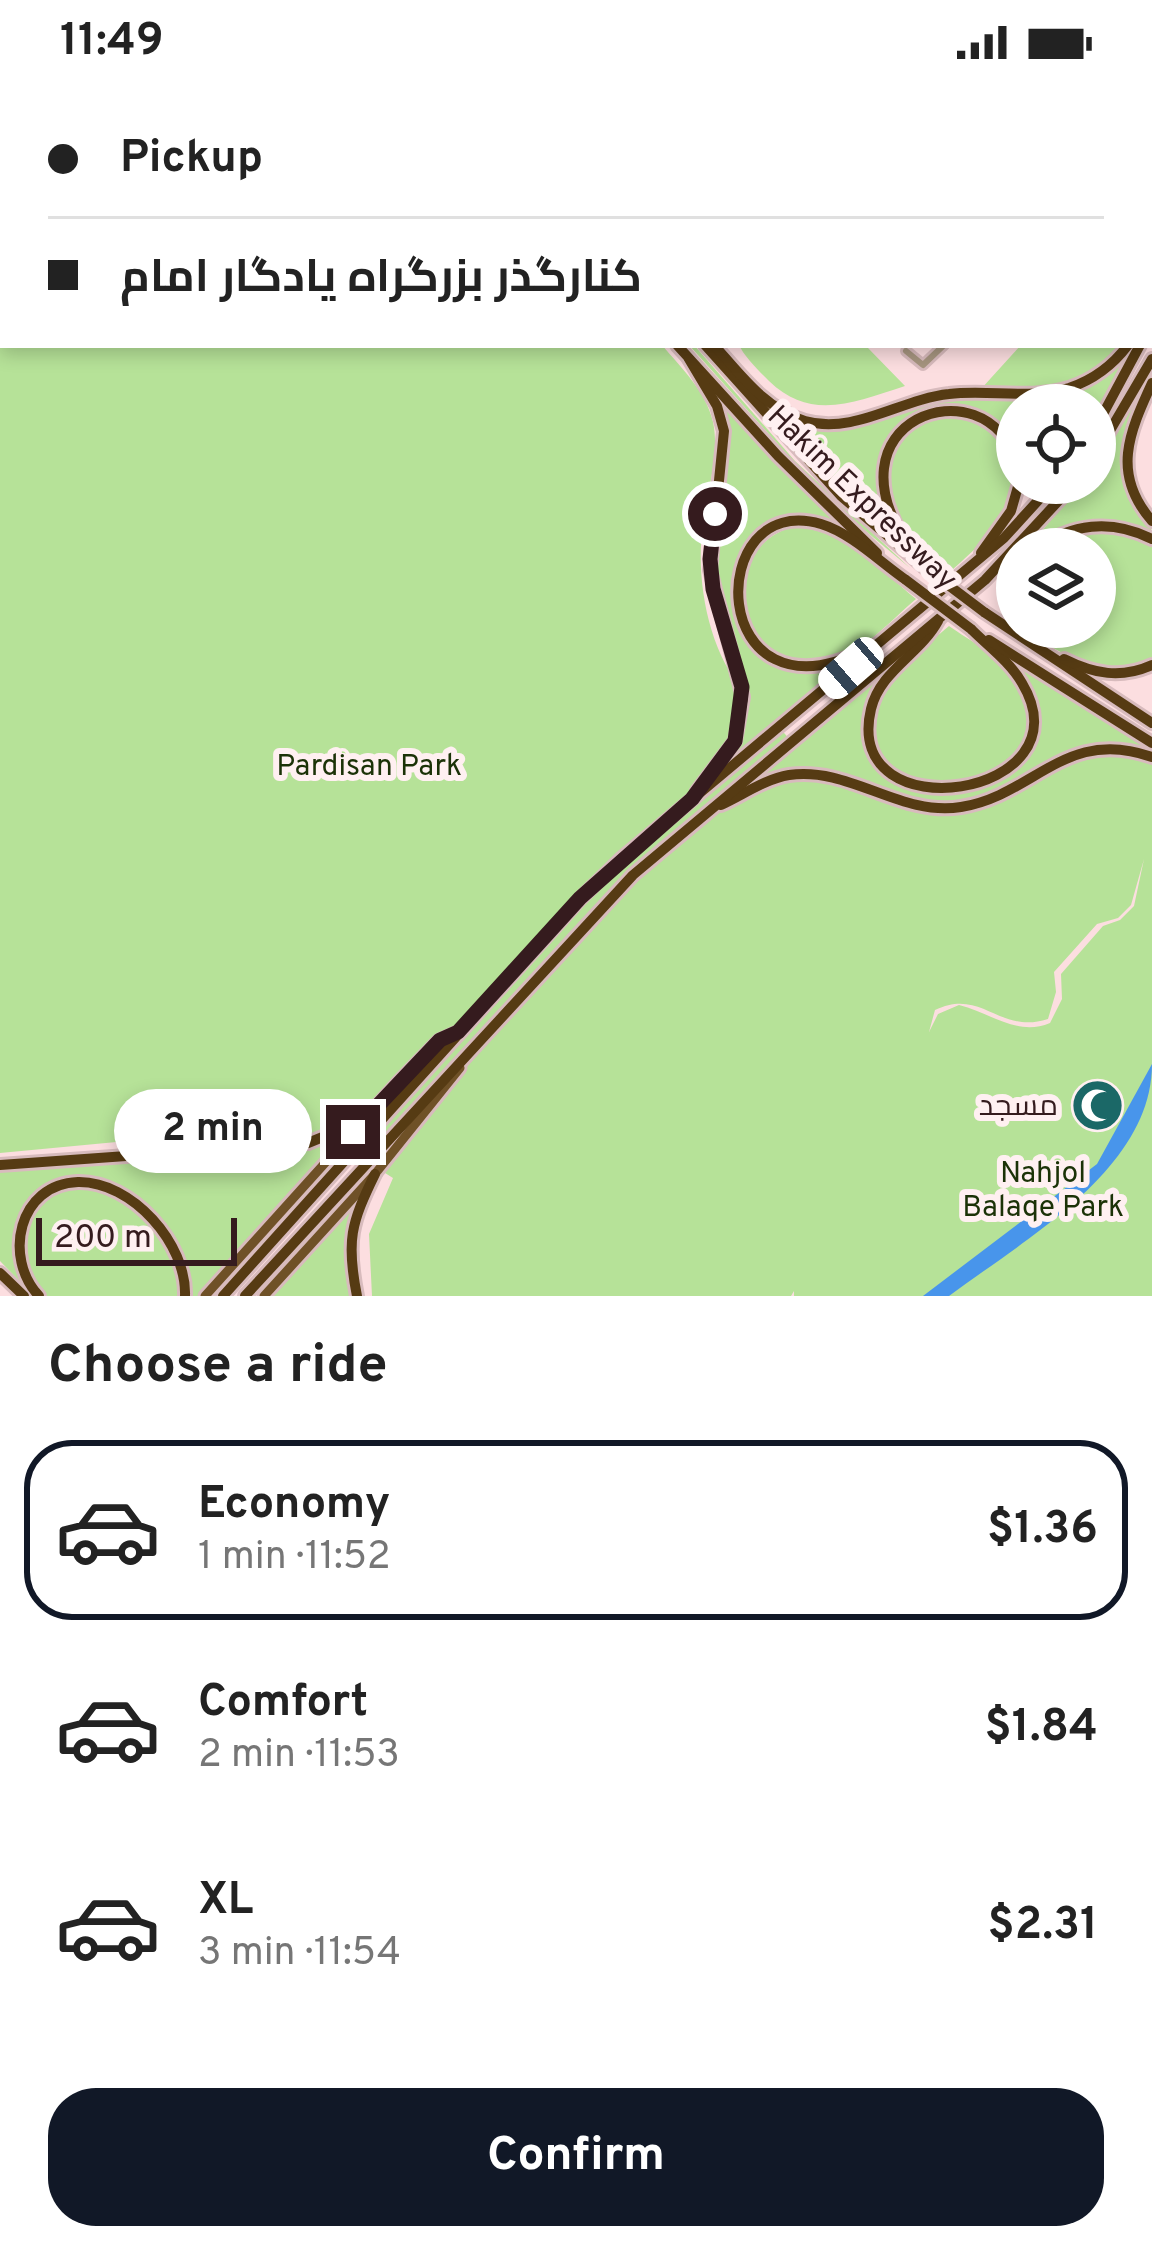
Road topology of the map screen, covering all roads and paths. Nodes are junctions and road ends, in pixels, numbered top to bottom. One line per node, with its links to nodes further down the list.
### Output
1 (680, 348): 8 (highway, Hakim Expressway)
2 (713, 348): 5 (highway)
3 (713, 348): 20 (highway, Hakim Expressway)
4 (941, 348): 7 (street)
5 (1125, 348)
6 (1138, 348): 11 (highway)
7 (906, 351)
8 (689, 359): 23 (highway, Hakim Expressway); 35 (highway)
9 (1152, 359): 12 (highway)
10 (1152, 383): 17 (highway)
11 (1116, 390)
12 (1116, 420)
13 (996, 430): 20 (highway)
14 (1011, 504): 21 (highway)
15 (1035, 504): 21 (highway)
16 (1056, 504): 24 (highway)
17 (1152, 521)
18 (1080, 528): 19 (highway)
19 (1152, 539)
20 (923, 566): 26 (highway, Hakim Expressway, bridge)
21 (970, 566): 28 (highway)
22 (996, 573): 24 (highway)
23 (905, 580): 27 (highway, Hakim Expressway, bridge); 28 (highway)
24 (985, 580): 25 (highway)
25 (940, 617): 27 (highway); 36 (highway)
26 (996, 621)
27 (971, 629): 33 (highway, Hakim Expressway)
28 (880, 642): 35 (highway)
29 (1035, 648): 32 (highway, Hakim Expressway)
30 (1041, 648): 31 (highway)
31 (1152, 665)
32 (1152, 723)
33 (1152, 743)
34 (1152, 757): 36 (highway)
35 (692, 799): 37 (highway)
36 (707, 812): 38 (highway)
37 (458, 1032): 39 (main road); 47 (highway)
38 (467, 1050): 41 (main road); 48 (highway)
39 (362, 1121): 40 (highway); 46 (main road)
40 (0, 1165)
41 (376, 1174): 49 (main road); 50 (highway)
42 (0, 1273): 43 (highway)
43 (25, 1296)
44 (38, 1296): 45 (highway)
45 (184, 1296)
46 (205, 1296)
47 (223, 1296)
48 (245, 1296)
49 (264, 1296)
50 (357, 1296)

